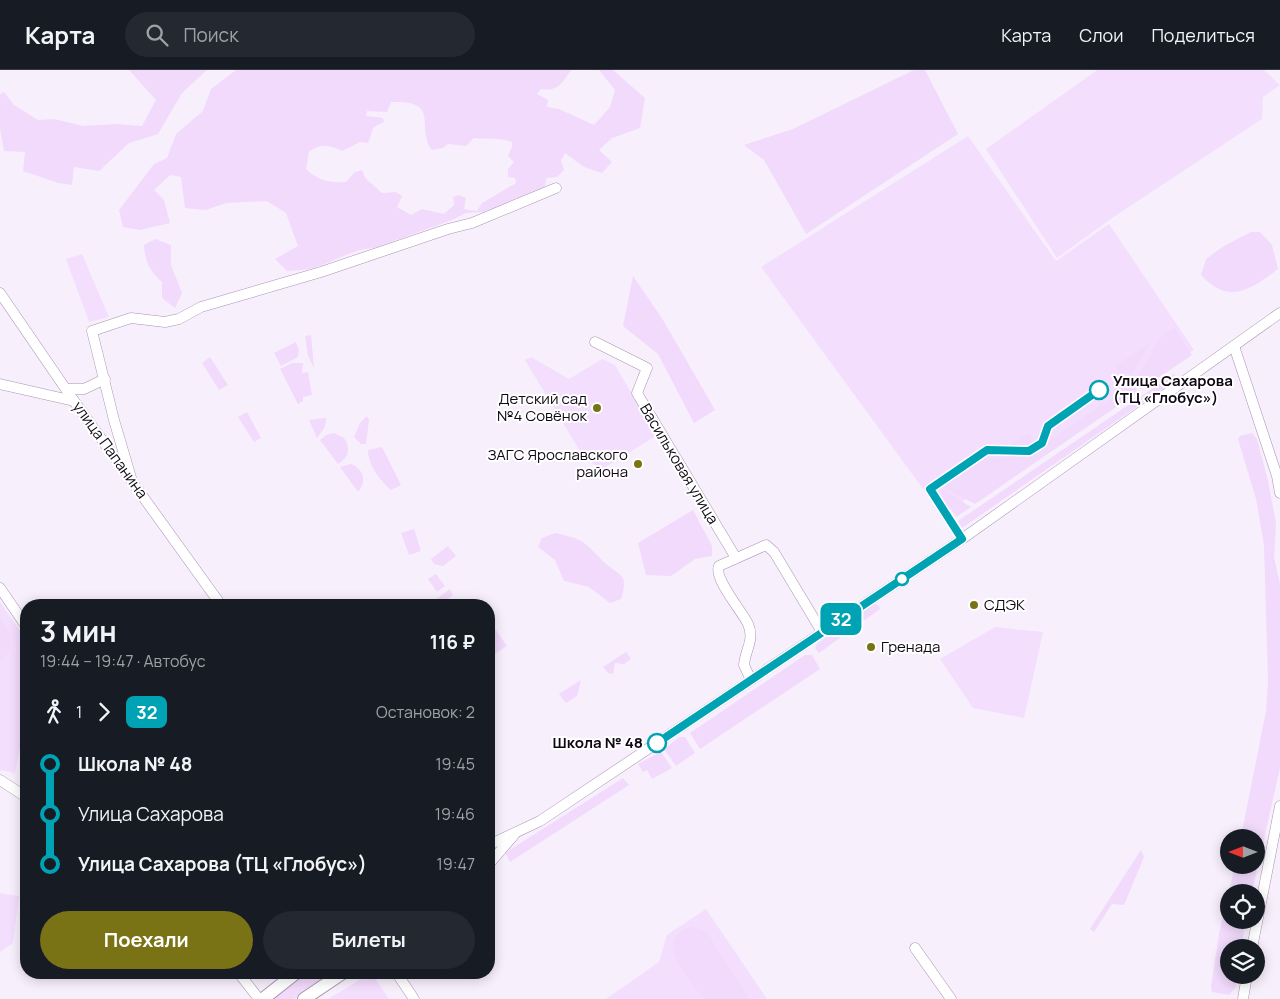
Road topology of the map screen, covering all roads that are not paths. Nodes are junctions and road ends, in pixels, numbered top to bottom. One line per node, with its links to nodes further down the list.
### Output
1 (556, 188): 6 (street)
2 (0, 293): 8 (street, улица Папанина)
3 (1280, 313): 5 (street)
4 (595, 342): 12 (street, Васильковая улица)
5 (1234, 346): 11 (street); 16 (street)
6 (105, 379): 8 (street); 10 (street)
7 (0, 384): 9 (street)
8 (66, 389): 9 (street, улица Папанина)
9 (74, 401): 10 (street, улица Папанина)
10 (132, 481): 14 (street, улица Папанина)
11 (1280, 493)
12 (736, 558): 16 (street); 17 (street)
13 (0, 588): 15 (street)
14 (218, 599)
15 (20, 617)
16 (822, 632): 17 (street)
17 (751, 680): 21 (street)
18 (0, 780): 19 (street)
19 (20, 793)
20 (1280, 806): 24 (street)
21 (514, 834): 22 (street); 23 (street)
22 (495, 842)
23 (495, 857)
24 (1254, 939)
25 (915, 948): 34 (street)
26 (244, 979): 31 (street)
27 (288, 979): 31 (main road)
28 (334, 979): 32 (main road)
29 (401, 979): 33 (street)
30 (1246, 984): 35 (street)
31 (261, 999)
32 (304, 999)
33 (414, 999)
34 (951, 999)
35 (1243, 999)

